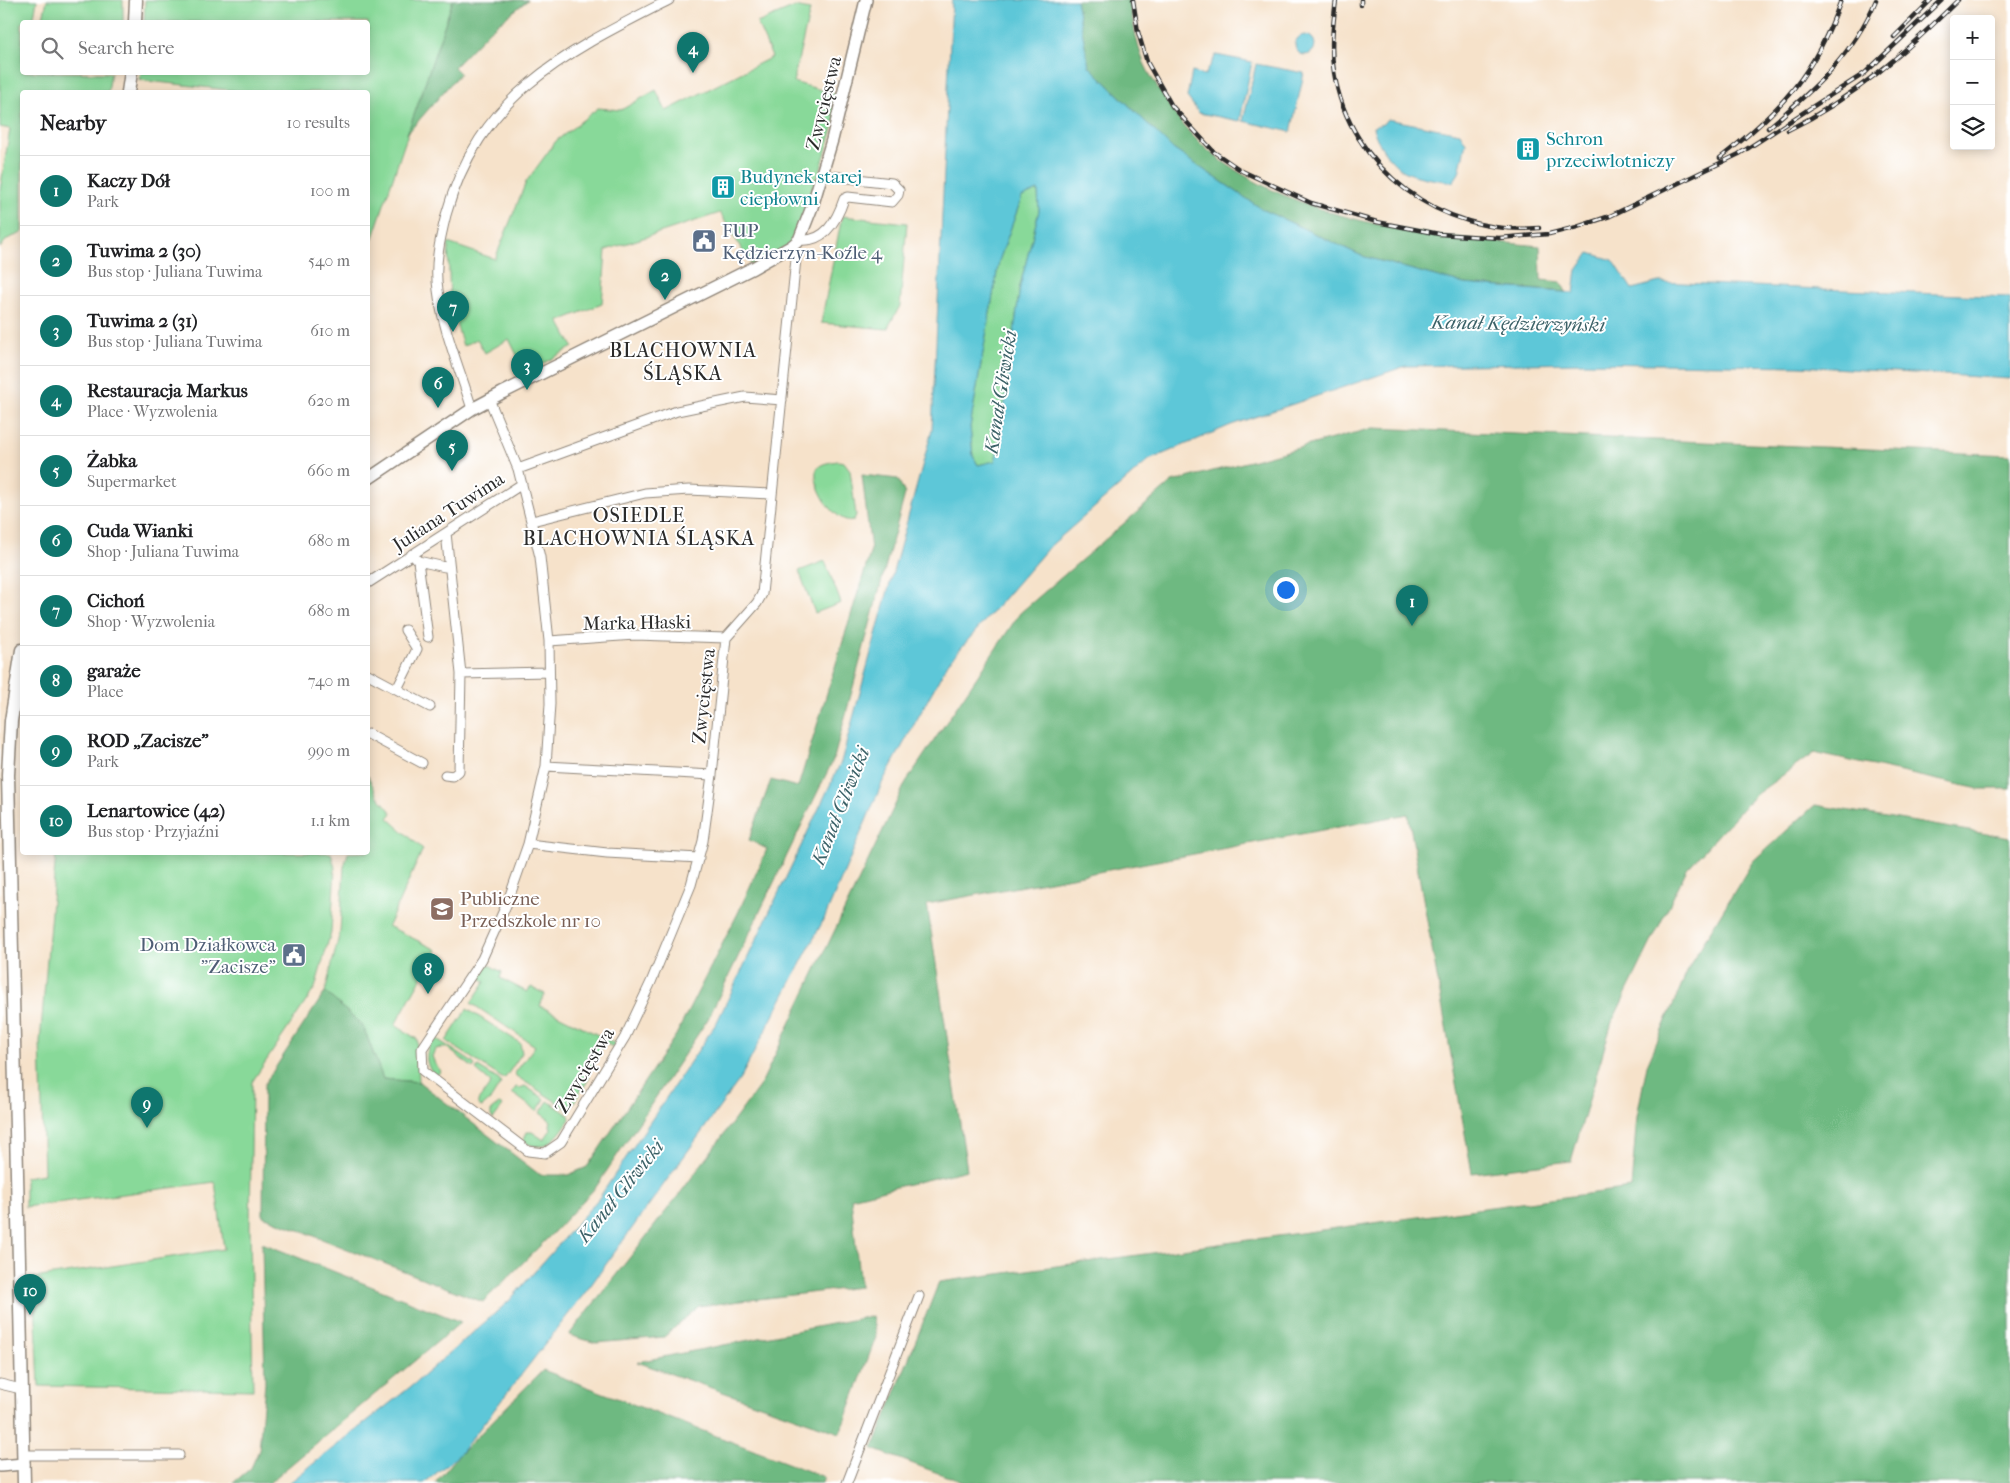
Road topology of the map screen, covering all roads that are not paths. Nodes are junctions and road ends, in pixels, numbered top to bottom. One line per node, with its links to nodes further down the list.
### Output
1 (136, 0): 4 (main road)
2 (669, 0): 11 (street)
3 (866, 0): 7 (street, Zwycięstwa)
4 (135, 20)
5 (130, 75): 6 (main road)
6 (128, 90)
7 (822, 175): 8 (street, Zwycięstwa); 8 (street)
8 (796, 243): 9 (street); 10 (street, Zwycięstwa)
9 (489, 399): 11 (street); 12 (street)
10 (782, 400): 12 (street); 15 (street, Zwycięstwa)
11 (472, 409): 13 (street)
12 (518, 469): 14 (street)
13 (370, 478)
14 (522, 484): 16 (street); 17 (street, Juliana Tuwima)
15 (771, 494): 16 (street); 23 (street, Zwycięstwa)
16 (532, 521): 24 (street)
17 (446, 533): 18 (street, Juliana Tuwima); 19 (street)
18 (415, 558): 19 (street); 20 (street, Juliana Tuwima); 22 (street)
19 (449, 566): 27 (street)
20 (370, 582)
21 (405, 630): 29 (street)
22 (428, 637)
23 (726, 638): 24 (street, Marka Hłaski); 35 (street, Zwycięstwa)
24 (549, 640): 26 (street)
25 (20, 663): 40 (main road)
26 (550, 672): 27 (street); 33 (street)
27 (461, 674): 34 (street)
28 (370, 675): 29 (street)
29 (396, 689): 30 (street)
30 (430, 707)
31 (370, 735): 32 (street)
32 (422, 763)
33 (546, 766): 35 (street); 36 (street)
34 (445, 775)
35 (712, 775): 37 (street, Zwycięstwa)
36 (528, 844): 37 (street); 37 (street, Zwycięstwa)
37 (699, 858)
38 (919, 1296): 45 (street)
39 (0, 1384): 40 (street)
40 (21, 1389): 42 (main road)
41 (179, 1455): 42 (street)
42 (23, 1460): 43 (street); 44 (main road)
43 (0, 1466)
44 (24, 1483)
45 (847, 1483)

